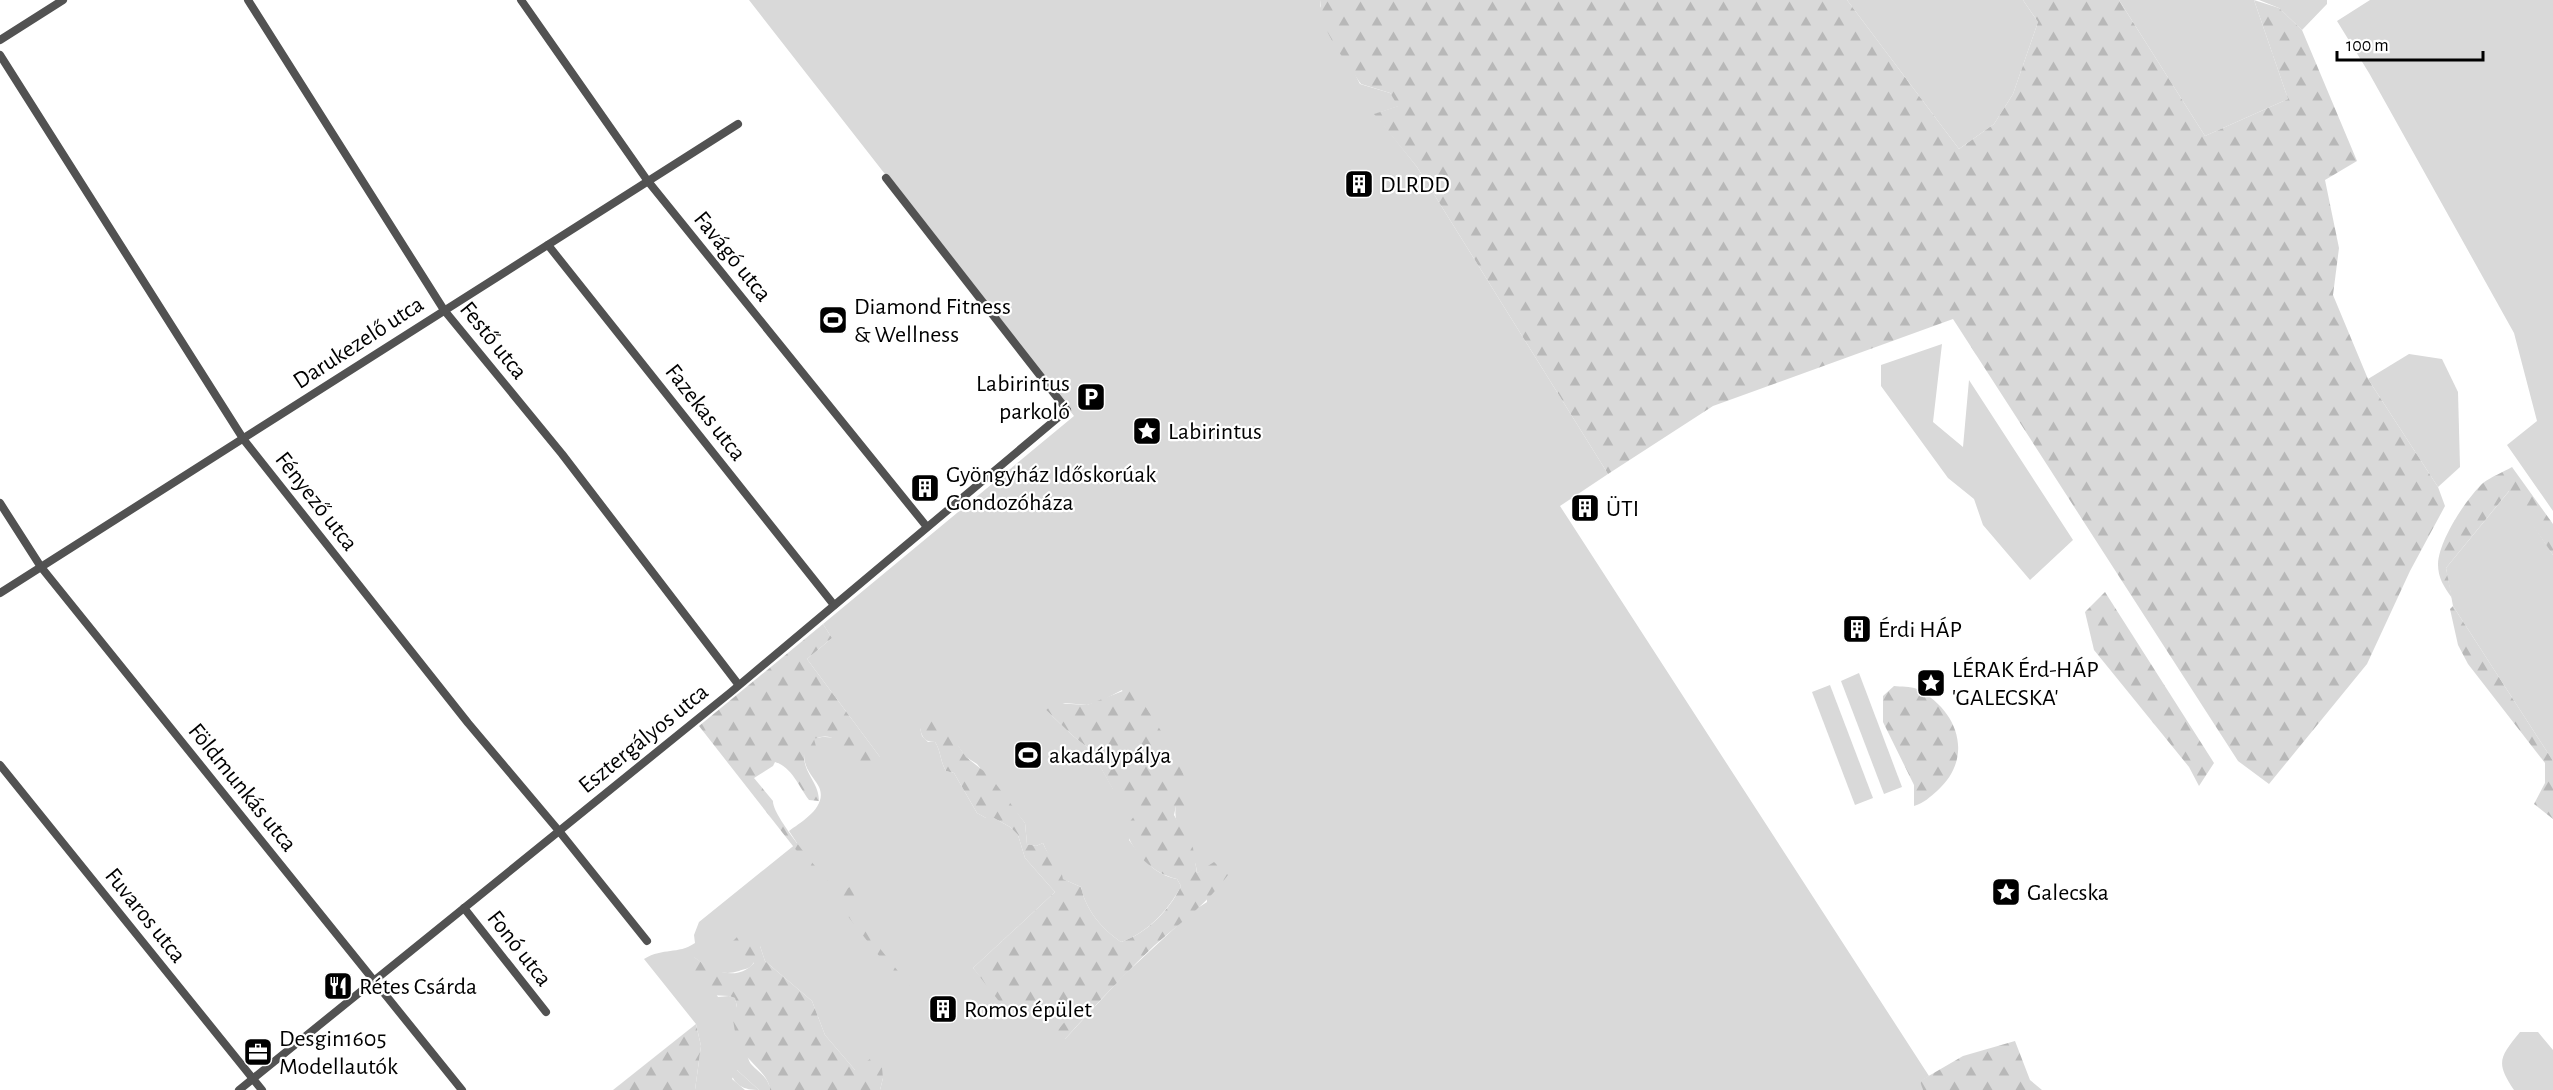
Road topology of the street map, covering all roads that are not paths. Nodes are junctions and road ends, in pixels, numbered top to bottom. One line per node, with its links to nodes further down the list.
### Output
1 (63, 0): 4 (street)
2 (248, 0): 10 (street, Festő utca)
3 (521, 0): 8 (street, Favágó utca)
4 (0, 40)
5 (0, 55): 11 (street, Fényező utca)
6 (738, 124): 8 (street, Darukezelő utca)
7 (886, 178): 13 (street, Esztergályos utca)
8 (647, 180): 9 (street, Darukezelő utca); 13 (street, Favágó utca)
9 (548, 245): 10 (street, Darukezelő utca); 16 (street, Fazekas utca)
10 (444, 310): 11 (street, Darukezelő utca); 17 (street, Festő utca)
11 (244, 440): 14 (street, Darukezelő utca); 19 (street, Fényező utca)
12 (0, 503): 14 (street, Földmunkás utca)
13 (927, 527): 16 (street, Esztergályos utca)
14 (42, 567): 15 (street, Darukezelő utca); 22 (street, Földmunkás utca)
15 (0, 593)
16 (834, 604): 17 (street, Esztergályos utca)
17 (738, 684): 19 (street, Esztergályos utca)
18 (0, 765): 24 (street, Fuvaros utca)
19 (559, 831): 20 (street, Esztergályos utca); 21 (street, Fényező utca)
20 (464, 908): 22 (street, Esztergályos utca); 23 (street, Fonó utca)
21 (647, 941)
22 (373, 981): 24 (street, Esztergályos utca); 27 (street, Földmunkás utca)
23 (546, 1012)
24 (253, 1078): 25 (street, Esztergályos utca); 26 (street, Fuvaros utca)
25 (239, 1090)
26 (262, 1090)
27 (462, 1090)

